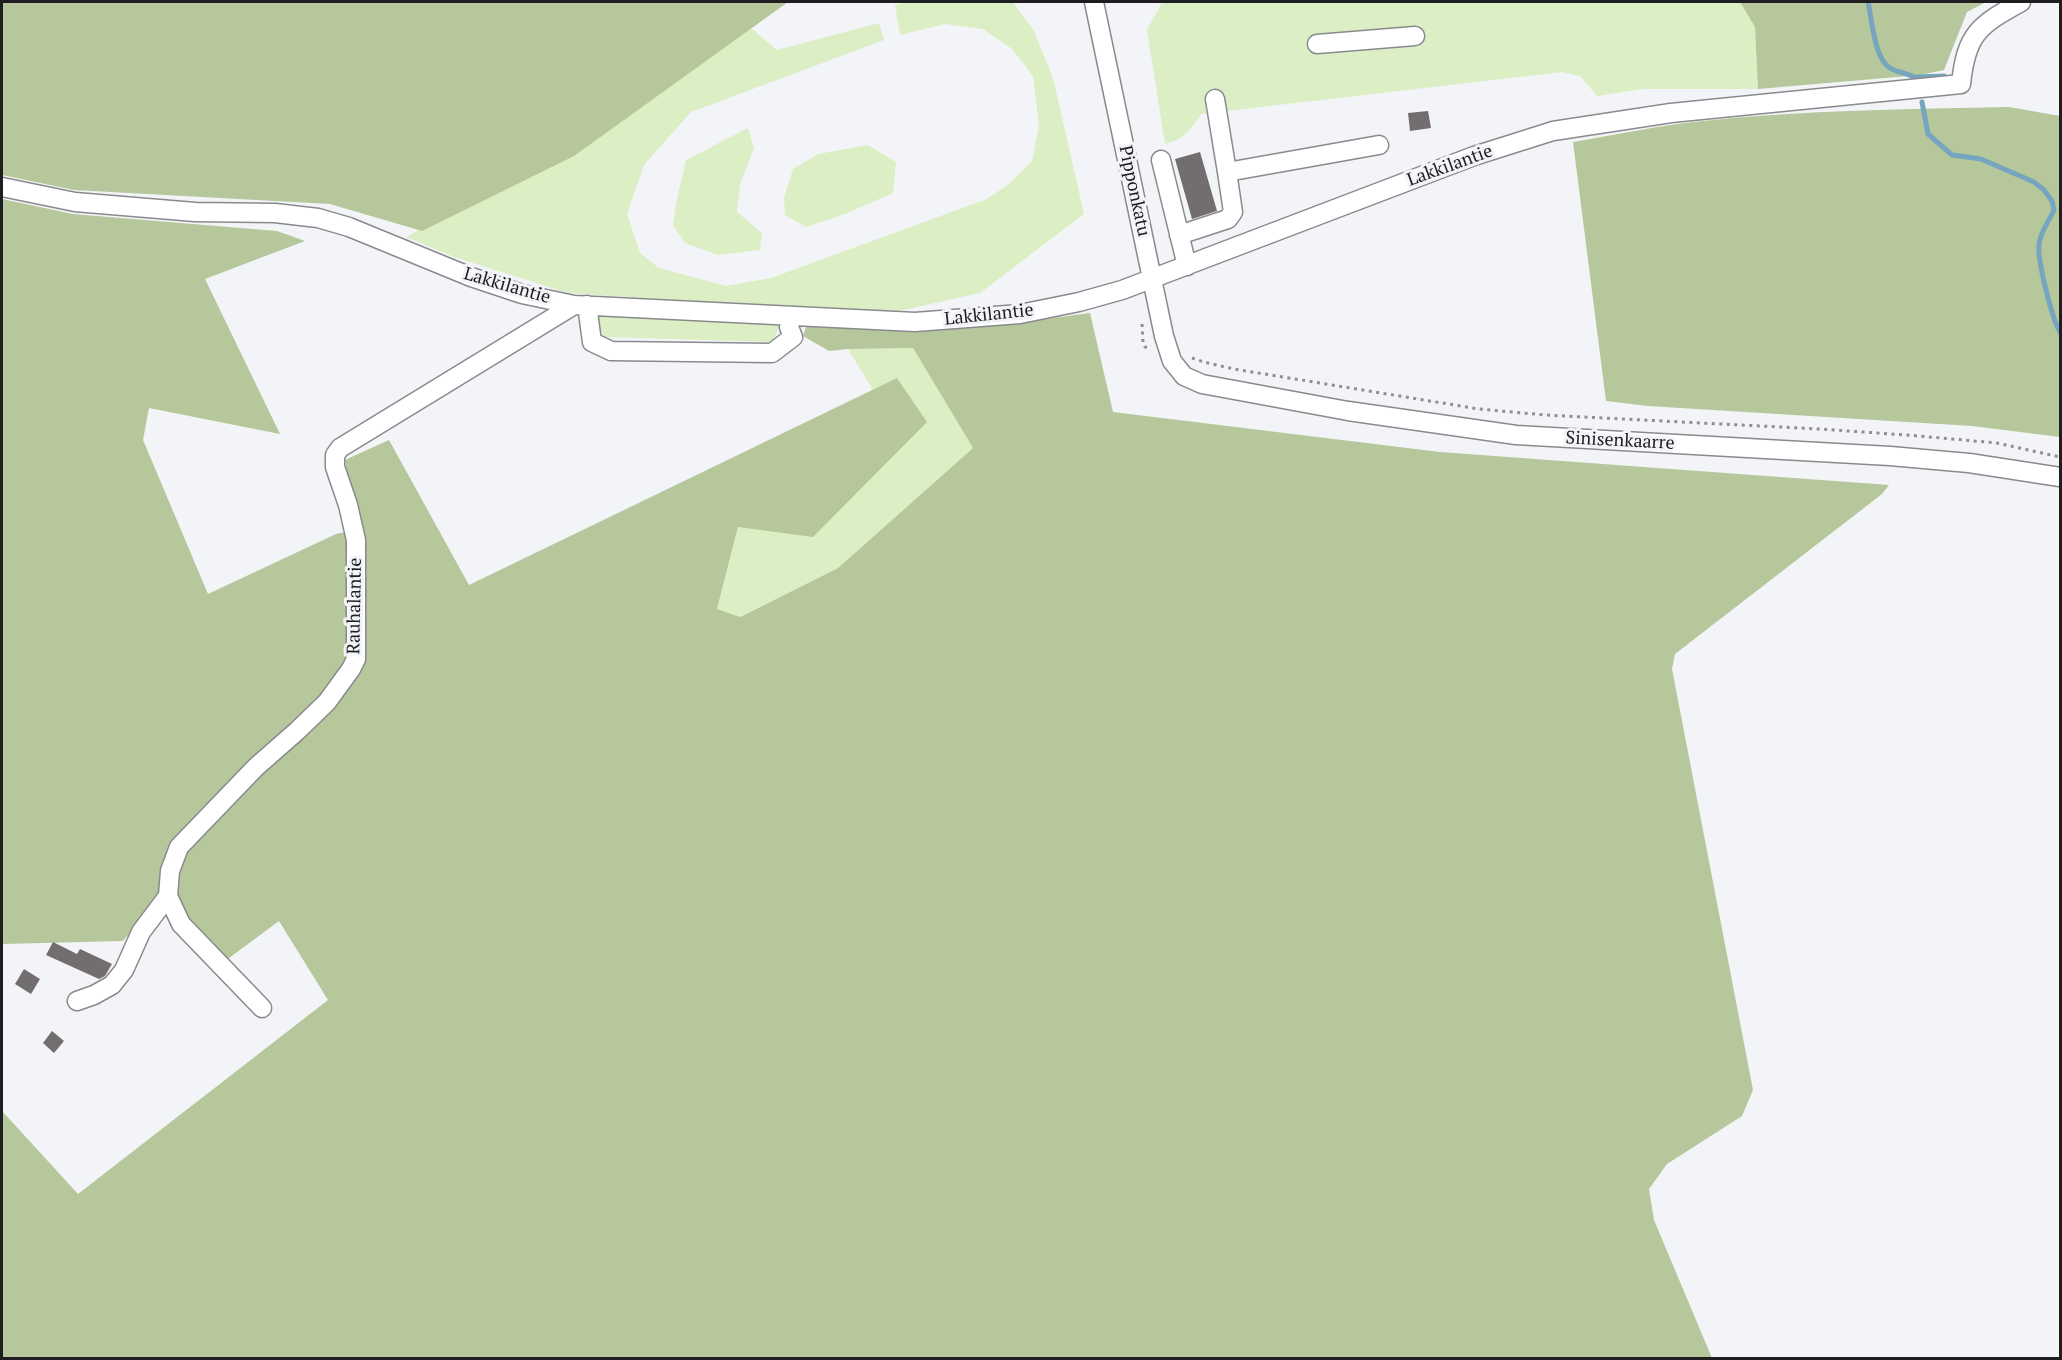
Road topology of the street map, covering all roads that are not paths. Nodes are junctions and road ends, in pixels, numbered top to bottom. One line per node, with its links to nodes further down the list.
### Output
1 (1094, 2): 12 (street, Pipponkatu)
2 (2021, 2): 11 (street, Lakkilantie)
3 (1415, 36): 4 (street)
4 (1317, 44)
5 (1215, 99): 8 (street)
6 (1378, 145): 8 (street)
7 (1161, 160): 10 (street)
8 (1227, 172): 10 (street)
9 (2, 188): 13 (street, Lakkilantie)
10 (1179, 235): 11 (street)
11 (1187, 266): 12 (street, Lakkilantie)
12 (1153, 279): 14 (street, Lakkilantie); 15 (street, Pipponkatu)
13 (581, 305): 14 (street, Lakkilantie); 14 (street); 17 (street, Rauhalantie)
14 (791, 316)
15 (1184, 376): 16 (street, Sinisenkaarre)
16 (2061, 477)
17 (168, 896): 18 (street); 19 (street)
18 (77, 1001)
19 (262, 1008)

